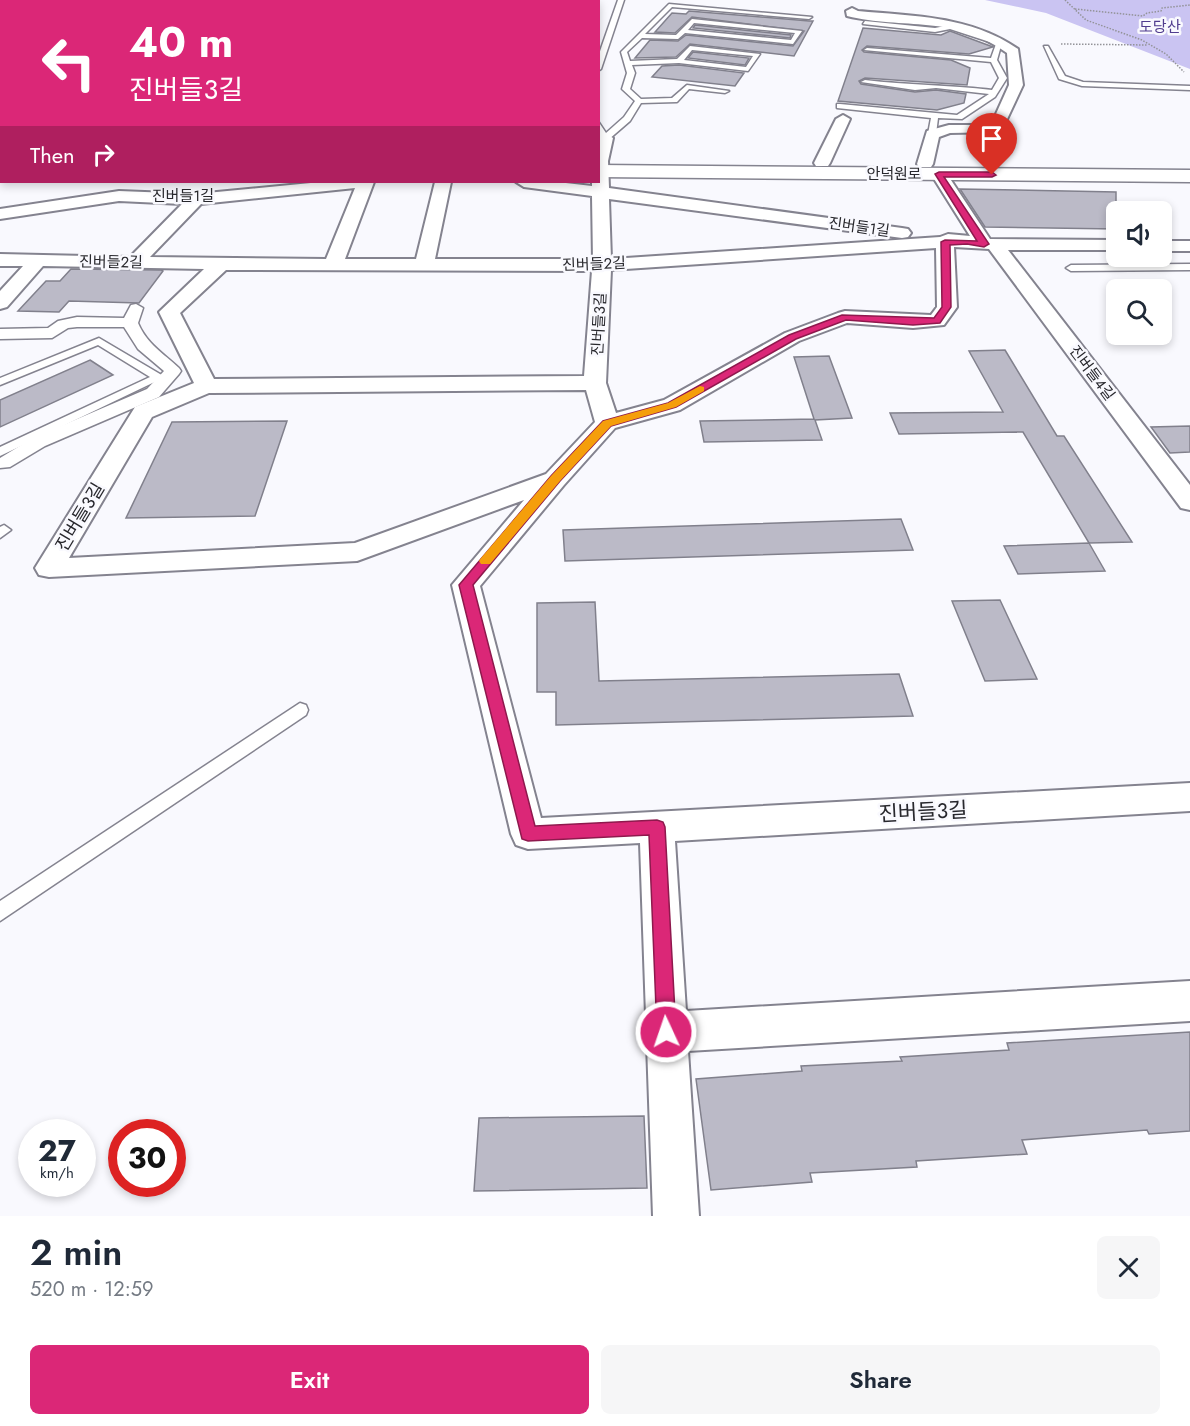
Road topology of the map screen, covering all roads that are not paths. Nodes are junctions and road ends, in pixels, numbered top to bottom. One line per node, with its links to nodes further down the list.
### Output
1 (621, 0): 11 (lane)
2 (852, 11): 21 (street)
3 (809, 17): 6 (lane)
4 (865, 23): 9 (lane)
5 (683, 31): 5 (lane); 6 (lane)
6 (641, 36): 12 (lane)
7 (1046, 47): 14 (lane)
8 (867, 50): 9 (lane)
9 (994, 60): 16 (lane)
10 (680, 61): 10 (lane); 12 (lane)
11 (600, 63)
12 (629, 63): 17 (lane)
13 (865, 82): 16 (lane)
14 (1190, 88)
15 (725, 91): 17 (lane)
16 (994, 92): 19 (lane)
17 (639, 101): 22 (lane)
18 (842, 112): 19 (lane); 24 (street)
19 (935, 116): 21 (lane)
20 (600, 127): 22 (lane)
21 (932, 134): 28 (street)
22 (605, 138): 23 (street)
23 (600, 161)
24 (822, 163): 26 (street, 안덕원로); 28 (street, 안덕원로)
25 (1190, 165): 28 (street, 안덕원로)
26 (600, 166)
27 (600, 166): 28 (street, 안덕원로)
28 (932, 169): 30 (street, 안덕원로); 38 (street, 진버들4길)
29 (600, 175): 35 (street)
30 (1190, 176)
31 (356, 183): 36 (street, 진버들1길)
32 (366, 183): 45 (street)
33 (443, 183): 47 (street)
34 (531, 183): 35 (street, 진버들1길)
35 (602, 193): 38 (street, 진버들1길); 48 (street)
36 (196, 199): 37 (street, 진버들1길); 44 (street)
37 (0, 214)
38 (973, 243): 39 (street, 진버들1길); 48 (street, 진버들2길); 56 (street); 59 (street, 진버들4길)
39 (1106, 246)
40 (1172, 246): 41 (street)
41 (1190, 246)
42 (0, 260): 43 (street, 진버들2길)
43 (38, 261): 44 (street, 진버들2길); 51 (street)
44 (134, 263): 46 (street, 진버들2길)
45 (334, 263): 46 (street, 진버들2길); 47 (street, 진버들2길)
46 (220, 264): 55 (street)
47 (424, 265): 48 (street, 진버들2길)
48 (602, 265): 54 (street, 진버들3길)
49 (1190, 267): 50 (lane)
50 (1071, 268)
51 (0, 303)
52 (0, 334): 57 (street)
53 (2, 379): 57 (lane)
54 (595, 383): 55 (street, 진버들3길); 56 (street, 진버들3길)
55 (206, 386): 58 (street, 진버들3길)
56 (607, 423): 58 (street, 진버들3길)
57 (2, 457)
58 (555, 479): 62 (street, 진버들3길)
59 (1190, 502)
60 (300, 710): 63 (lane)
61 (1190, 797): 62 (street, 진버들3길)
62 (657, 827): 65 (street)
63 (0, 912)
64 (1190, 1001): 65 (street)
65 (666, 1032): 66 (street)
66 (676, 1216)

